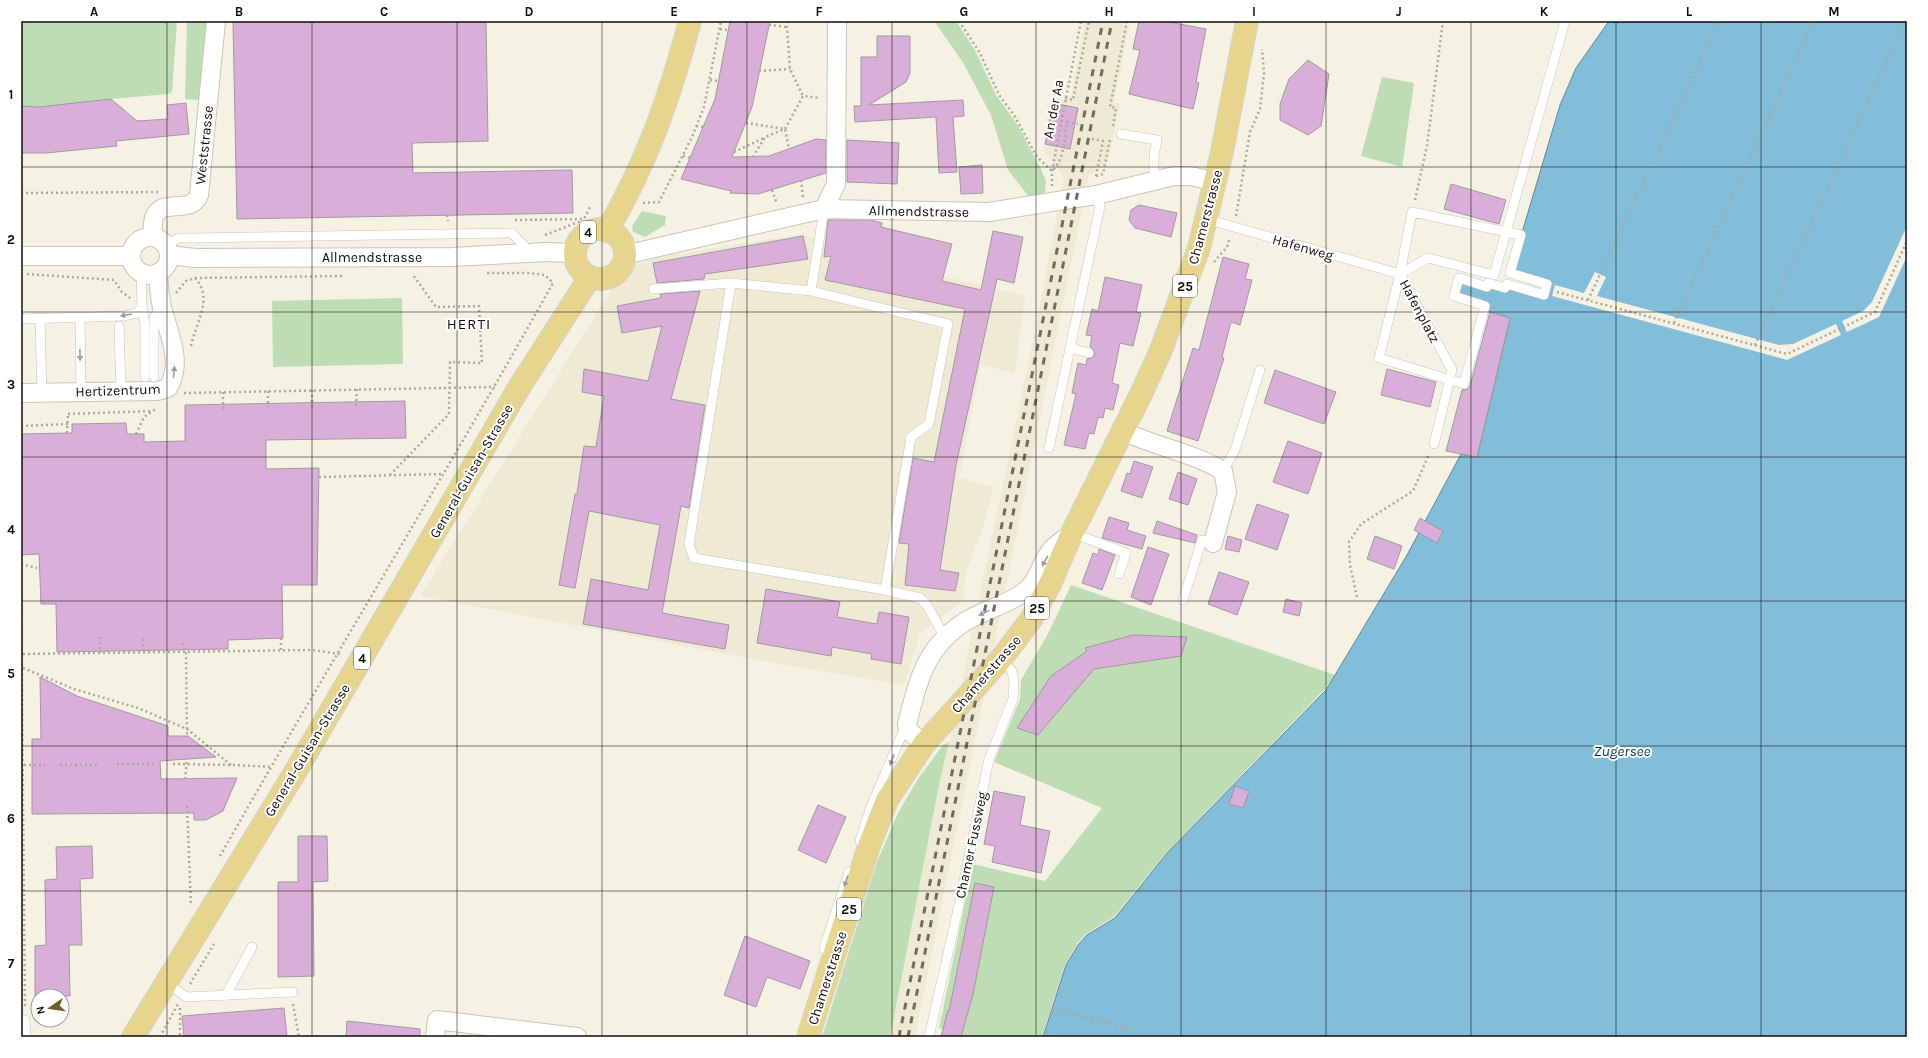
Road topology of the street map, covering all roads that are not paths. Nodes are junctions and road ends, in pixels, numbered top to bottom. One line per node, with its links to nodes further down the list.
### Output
1 (216, 21): 14 (street, Weststrasse)
2 (690, 21): 13 (main road, 4)
3 (837, 21): 10 (street)
4 (1247, 21): 8 (main road, Chamerstrasse / 25)
5 (1565, 21): 12 (lane)
6 (1121, 134): 7 (lane)
7 (1154, 180): 8 (street, Allmendstrasse); 9 (street, Allmendstrasse)
8 (1215, 182): 11 (main road, Chamerstrasse / 25)
9 (1096, 195): 10 (street, Allmendstrasse); 31 (lane)
10 (824, 209): 16 (street, Allmendstrasse); 24 (lane)
11 (1206, 219): 20 (lane, Hafenweg); 39 (main road, Chamerstrasse / 25)
12 (1507, 230): 20 (lane, Hafenplatz); 20 (lane); 34 (lane)
13 (607, 231): 15 (main road, 4); 16 (main road, 4)
14 (162, 246): 15 (street, Allmendstrasse); 18 (street); 19 (street)
15 (575, 253): 21 (main road, 4)
16 (624, 253): 21 (main road)
17 (21, 256): 18 (street)
18 (131, 256): 19 (street)
19 (150, 273): 25 (street, Hertizentrum); 26 (lane)
20 (1400, 274): 34 (lane, Hafenplatz); 34 (lane)
21 (590, 278): 56 (main road, General-Guisan-Strasse / 4)
22 (731, 283): 23 (lane); 24 (lane); 46 (lane)
23 (653, 289)
24 (811, 291): 46 (lane)
25 (168, 301): 26 (lane); 36 (street, Hertizentrum, one-way to 25)
26 (142, 307): 27 (lane, one-way to 27)
27 (80, 317): 28 (lane); 35 (lane, one-way to 35)
28 (40, 318): 29 (lane); 38 (lane)
29 (21, 319)
30 (119, 326): 36 (lane)
31 (1070, 348): 32 (lane); 41 (lane)
32 (1089, 353)
33 (1260, 370): 42 (lane)
34 (1450, 380): 40 (lane, Hafenplatz)
35 (76, 392): 36 (street, Hertizentrum); 38 (street, Hertizentrum)
36 (121, 392)
37 (21, 393): 38 (street, Hertizentrum)
38 (42, 393)
39 (1123, 431): 42 (street); 43 (main road, Chamerstrasse / 25)
40 (1434, 444)
41 (1049, 448)
42 (1223, 471): 44 (street)
43 (1072, 533): 45 (lane); 48 (street, Chamerstrasse, one-way to 48); 49 (main road, Chamerstrasse / 25)
44 (1213, 543): 47 (lane)
45 (1119, 574)
46 (886, 590): 48 (lane)
47 (1183, 600)
48 (944, 636): 50 (street, Chamerstrasse)
49 (1001, 659): 51 (main road, Chamerstrasse / 25); 66 (lane, Chamer Fussweg)
50 (907, 724): 51 (street); 52 (lane, one-way to 52)
51 (924, 744): 65 (main road, Chamerstrasse / 25)
52 (858, 846)
53 (853, 861): 55 (lane, one-way to 55)
54 (252, 947): 58 (lane)
55 (822, 959)
56 (168, 982): 58 (lane); 62 (main road, General-Guisan-Strasse / 4)
57 (293, 992): 58 (lane)
58 (226, 996)
59 (25, 1020): 61 (lane)
60 (530, 1034): 63 (street); 64 (street)
61 (26, 1037)
62 (133, 1037)
63 (435, 1037)
64 (577, 1037)
65 (808, 1037)
66 (929, 1037)

